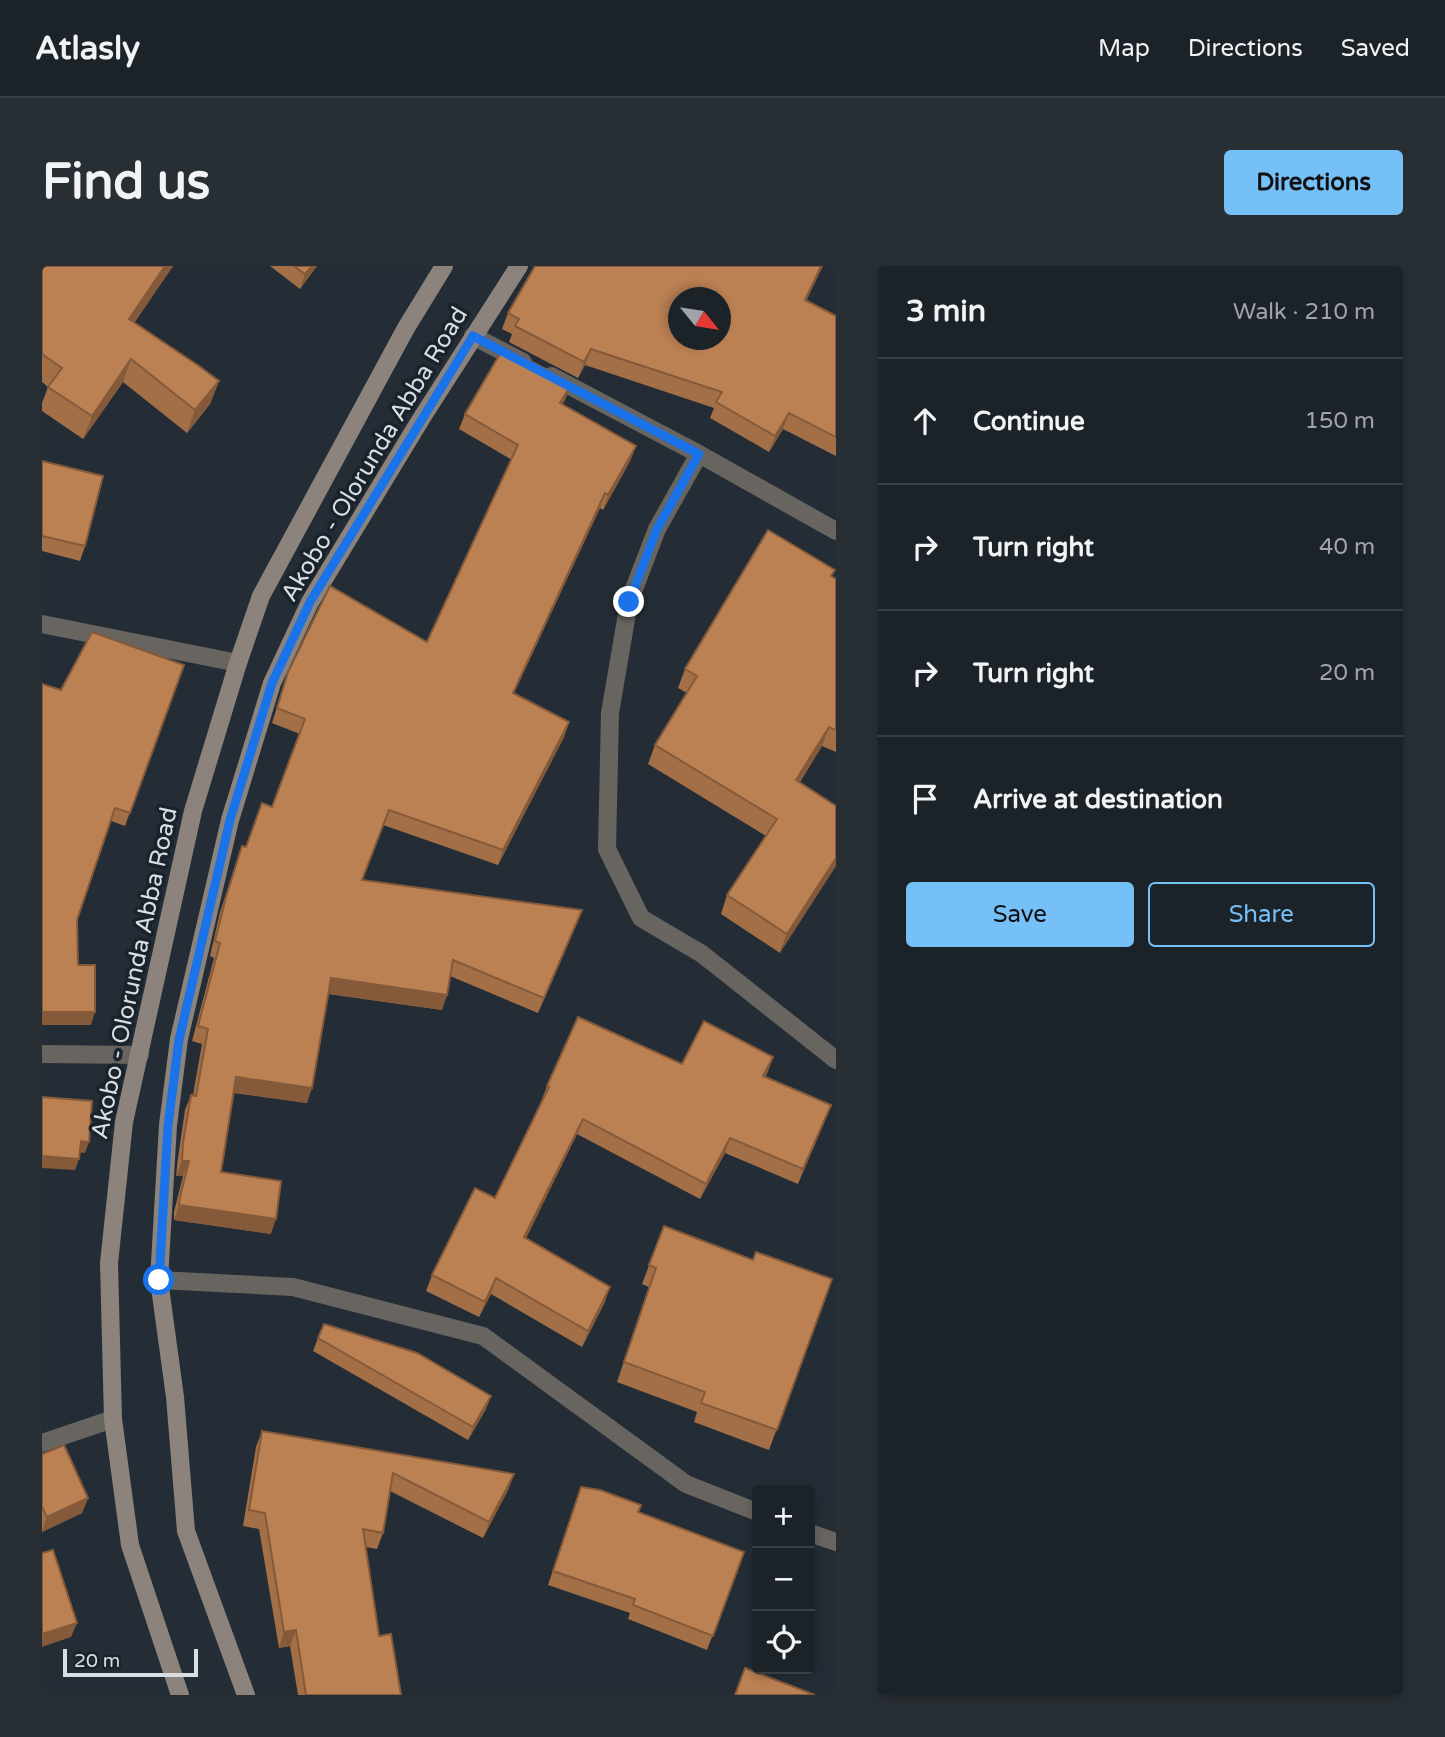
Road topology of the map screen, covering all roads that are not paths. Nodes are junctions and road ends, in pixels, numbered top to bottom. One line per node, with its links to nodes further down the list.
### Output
1 (444, 266): 7 (main road, Akobo - Olorunda Abba Road)
2 (519, 266): 3 (main road, Akobo - Olorunda Abba Road)
3 (473, 336): 4 (street); 11 (main road, Akobo - Olorunda Abba Road)
4 (699, 454): 5 (street); 10 (street)
5 (836, 531)
6 (42, 624): 7 (street)
7 (238, 663): 9 (main road, Akobo - Olorunda Abba Road)
8 (42, 1054): 9 (street)
9 (140, 1055): 12 (main road, Akobo - Olorunda Abba Road)
10 (836, 1060)
11 (159, 1280): 14 (street); 18 (main road, Akobo - Olorunda Abba Road)
12 (113, 1419): 13 (street); 17 (main road, Akobo - Olorunda Abba Road)
13 (42, 1443)
14 (752, 1510)
15 (815, 1535): 16 (street)
16 (836, 1542)
17 (180, 1695)
18 (246, 1695)

